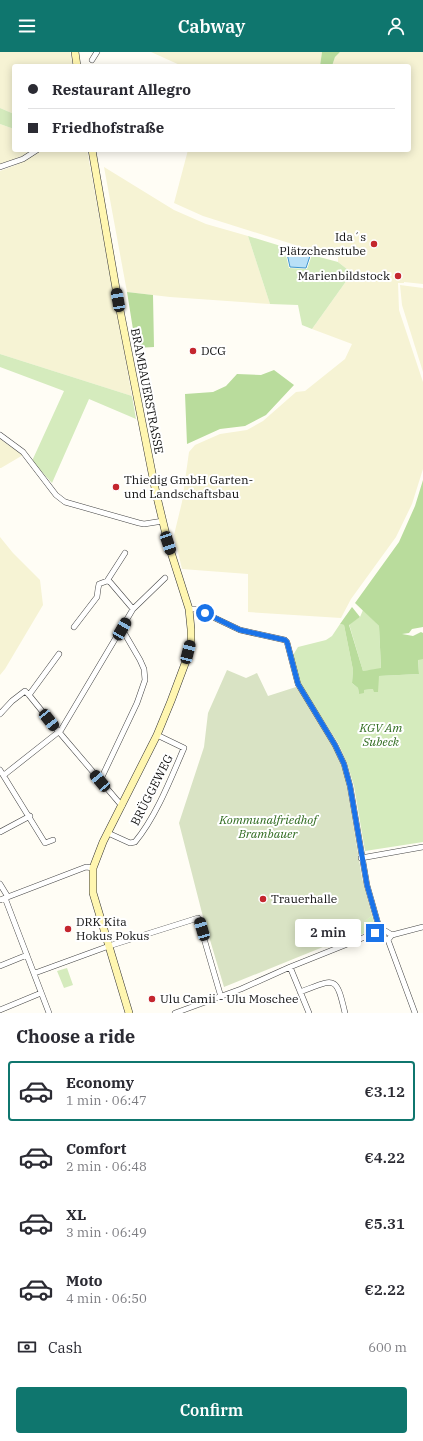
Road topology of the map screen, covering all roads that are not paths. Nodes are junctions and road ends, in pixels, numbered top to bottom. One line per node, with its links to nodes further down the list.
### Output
1 (75, 52): 4 (main road)
2 (97, 52): 3 (street)
3 (92, 60)
4 (77, 64)
5 (35, 152): 7 (street)
6 (92, 152): 9 (main road, BRAMBAUERSTRASSE)
7 (0, 167)
8 (0, 435): 9 (street)
9 (163, 521): 14 (main road, BRAMBAUERSTRASSE)
10 (125, 552): 12 (street)
11 (165, 578): 13 (street)
12 (107, 581): 13 (street); 15 (street)
13 (133, 609): 16 (street)
14 (191, 609): 21 (main road, BRAMBAUERSTRASSE); 31 (street)
15 (74, 627)
16 (122, 629): 20 (street); 24 (street)
17 (59, 654): 18 (street)
18 (29, 695): 19 (street); 20 (street)
19 (0, 714)
20 (59, 732): 23 (street); 24 (street)
21 (157, 735): 25 (main road, BRAMBAUERSTRASSE); 28 (street, BRÜGGEWEG)
22 (0, 770): 23 (street)
23 (4, 775): 26 (street)
24 (100, 781): 25 (street)
25 (122, 806): 28 (main road, BRAMBAUERSTRASSE)
26 (30, 816): 27 (street); 29 (street)
27 (0, 832)
28 (108, 833): 32 (main road, BRAMBAUERSTRASSE)
29 (53, 840)
30 (423, 847): 31 (street)
31 (361, 858): 35 (street)
32 (93, 868): 34 (street); 40 (main road)
33 (0, 884): 34 (street)
34 (4, 899): 41 (street)
35 (379, 927): 37 (street); 38 (street)
36 (423, 927): 38 (street)
37 (375, 933): 39 (street); 43 (street)
38 (392, 935): 39 (street)
39 (388, 940): 54 (street)
40 (109, 946): 44 (street); 47 (street); 50 (main road)
41 (27, 955): 42 (street); 44 (street)
42 (0, 966)
43 (290, 967): 45 (street); 47 (street)
44 (35, 973): 46 (street)
45 (300, 992): 52 (street); 53 (street)
46 (42, 993): 48 (street); 49 (street)
47 (221, 997): 51 (street)
48 (0, 1010)
49 (49, 1013)
50 (129, 1013)
51 (175, 1013)
52 (309, 1013)
53 (345, 1013)
54 (414, 1013)

